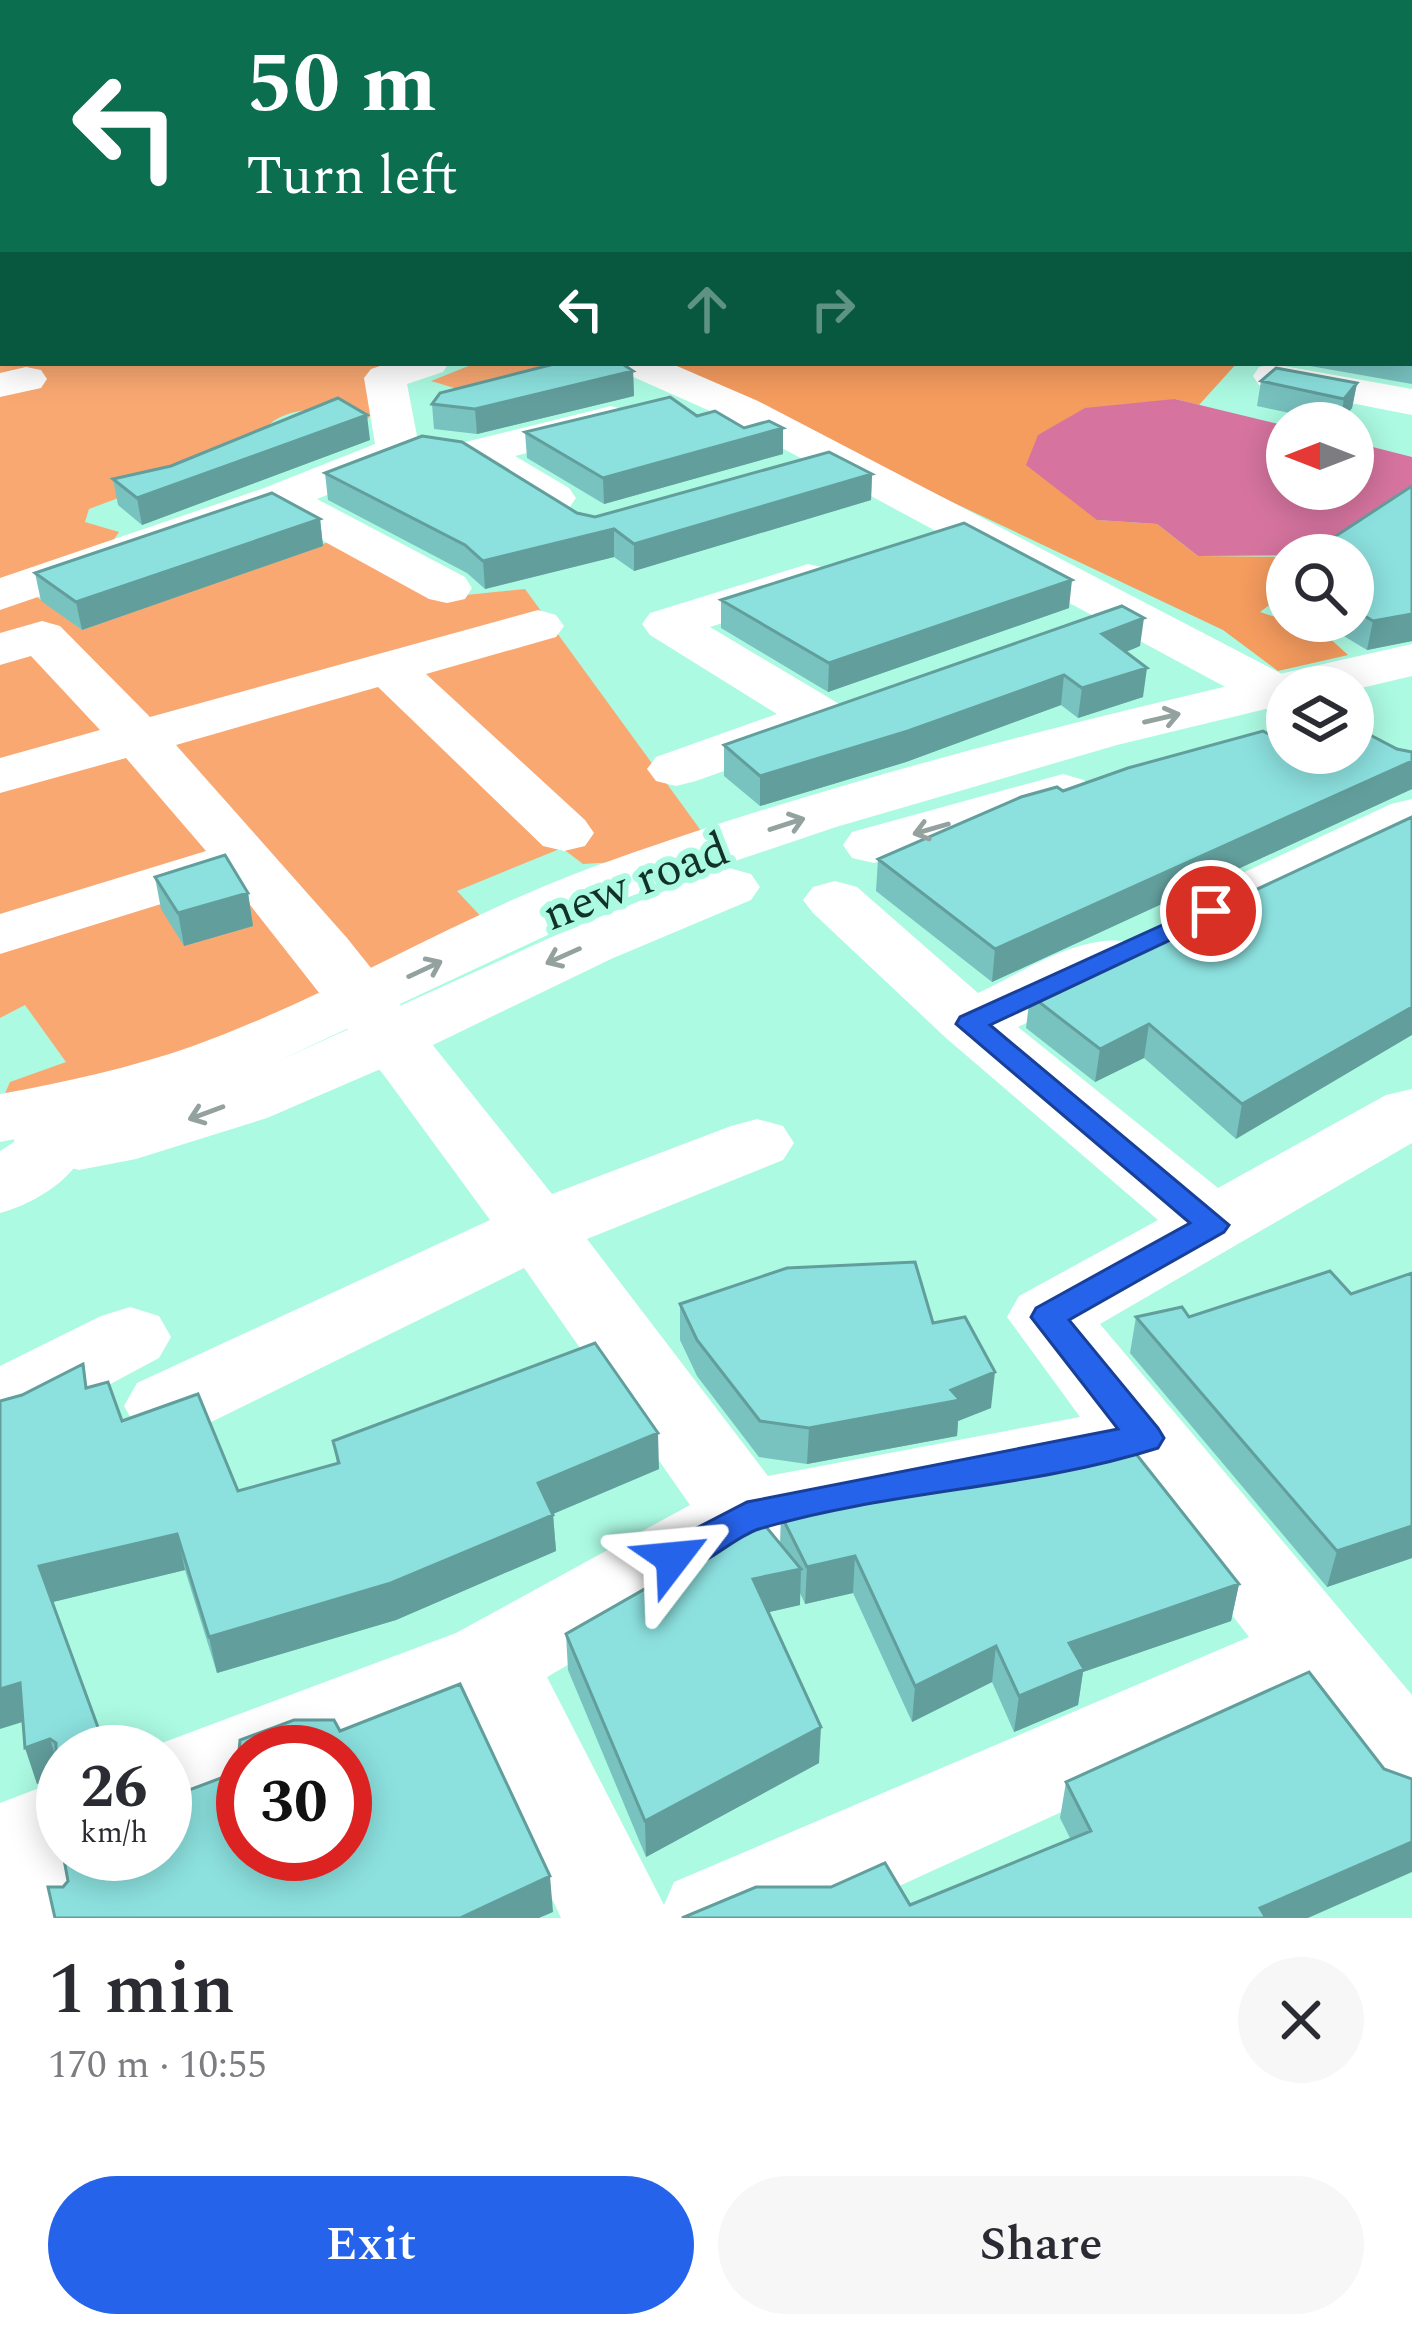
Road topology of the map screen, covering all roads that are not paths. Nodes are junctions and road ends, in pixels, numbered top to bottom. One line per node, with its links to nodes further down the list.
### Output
1 (419, 366): 7 (street)
2 (643, 366): 5 (street)
3 (1337, 375): 4 (street); 6 (street)
4 (1273, 376)
5 (709, 395): 8 (street); 9 (street)
6 (1412, 402)
7 (398, 449): 8 (street); 11 (street)
8 (477, 452): 12 (street)
9 (833, 458): 10 (street); 13 (street)
10 (769, 476)
11 (280, 498): 14 (street); 16 (street)
12 (597, 526)
13 (966, 528): 15 (street); 27 (street)
14 (447, 588)
15 (1123, 610): 18 (street); 22 (street)
16 (10, 621): 26 (street)
17 (538, 626): 20 (street)
18 (1058, 633)
19 (1412, 660): 21 (street, new road)
20 (388, 667): 26 (street); 30 (street)
21 (1374, 672)
22 (1266, 688)
23 (1412, 700): 25 (street)
24 (1266, 706): 34 (street, new road)
25 (1374, 710)
26 (140, 735): 28 (street); 31 (street)
27 (676, 769)
28 (0, 776)
29 (1412, 817): 35 (street)
30 (564, 833)
31 (243, 859): 33 (street); 34 (street)
32 (835, 900): 35 (street)
33 (0, 935)
34 (377, 1017): 38 (street, new road); 40 (street)
35 (970, 1024): 39 (street)
36 (1412, 1112): 39 (street)
37 (757, 1143): 40 (street)
38 (20, 1145)
39 (1213, 1225): 42 (street)
40 (538, 1229): 41 (street); 43 (street)
41 (0, 1404)
42 (1146, 1438): 43 (street); 44 (street)
43 (747, 1516): 45 (street)
44 (1317, 1652): 47 (street); 51 (street)
45 (490, 1662): 46 (street); 50 (street)
46 (327, 1725)
47 (1412, 1770)
48 (36, 1837): 49 (street)
49 (21, 1918)
50 (616, 1918)
51 (712, 1918)

